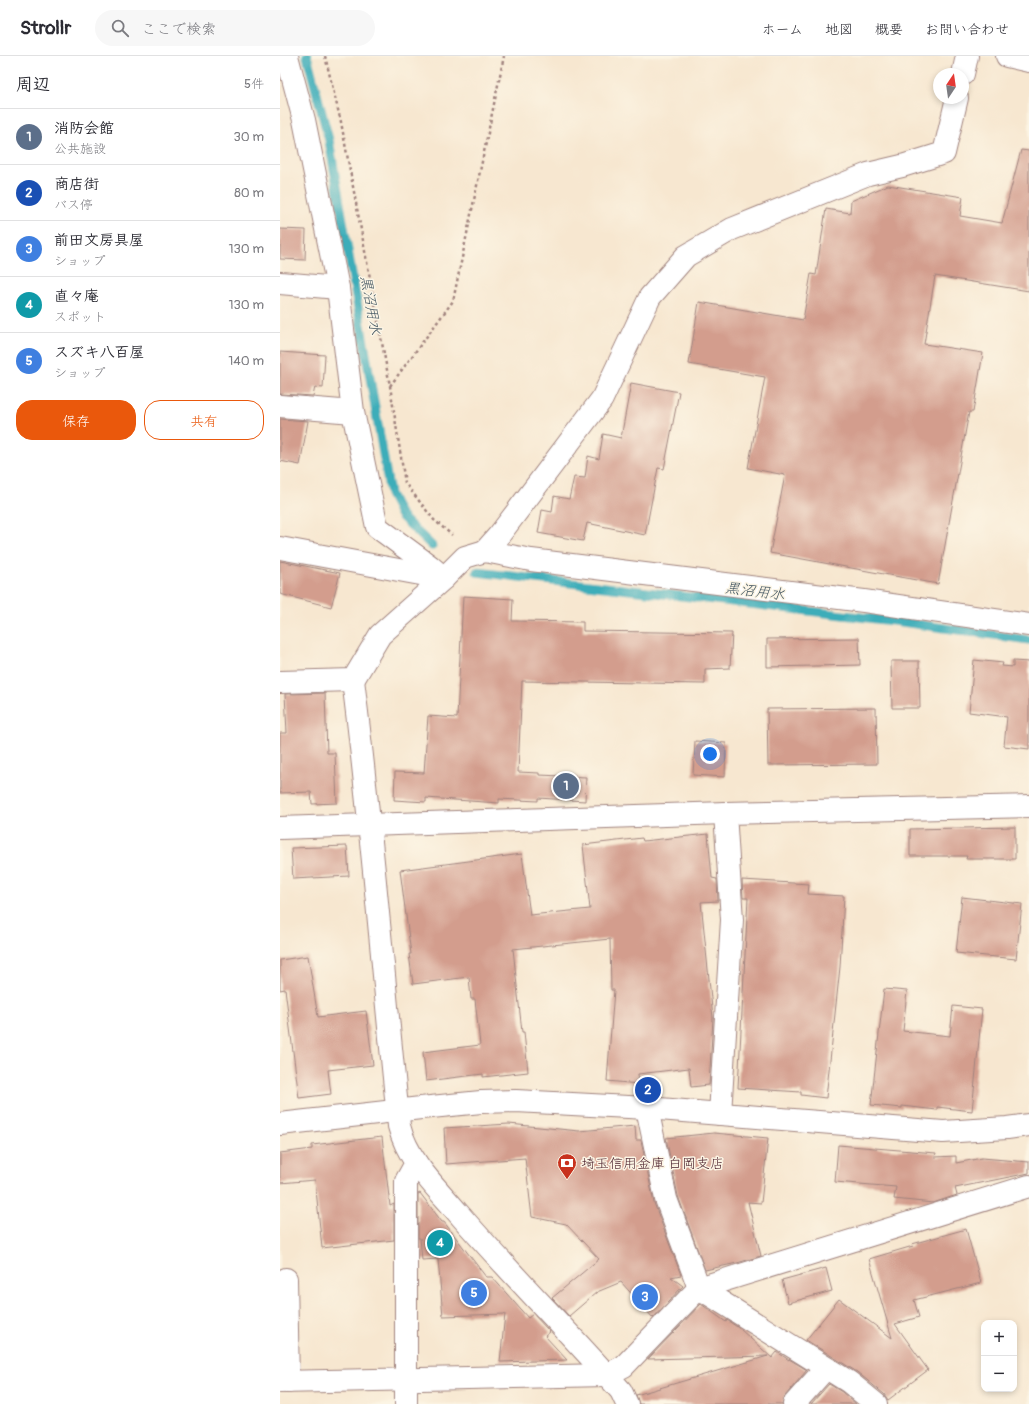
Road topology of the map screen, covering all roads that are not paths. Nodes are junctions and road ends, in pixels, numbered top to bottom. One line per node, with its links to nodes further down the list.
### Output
1 (287, 56): 8 (street)
2 (967, 56): 5 (street)
3 (1007, 56): 4 (street)
4 (1029, 61)
5 (964, 68)
6 (956, 104): 12 (street)
7 (280, 283): 8 (street)
8 (338, 288): 10 (street)
9 (280, 406): 10 (street)
10 (353, 412): 13 (street)
11 (280, 548): 13 (street)
12 (485, 551): 13 (street); 14 (street)
13 (444, 578): 15 (street)
14 (1029, 625)
15 (353, 680): 16 (street); 19 (street)
16 (280, 682)
17 (1029, 806): 18 (street)
18 (725, 813): 19 (street); 23 (street)
19 (369, 826): 20 (street); 22 (street)
20 (280, 828)
21 (647, 1108): 22 (street); 23 (street); 29 (street)
22 (397, 1111): 24 (street); 26 (street)
23 (720, 1114): 25 (street)
24 (280, 1124)
25 (1029, 1124)
26 (416, 1163): 31 (street); 32 (street)
27 (1029, 1186): 29 (street)
28 (286, 1279): 33 (street)
29 (699, 1288): 30 (street); 31 (street)
30 (826, 1368): 36 (street); 37 (street)
31 (607, 1376): 32 (street); 35 (street)
32 (406, 1379): 33 (street); 34 (street)
33 (284, 1382)
34 (406, 1404)
35 (627, 1404)
36 (794, 1404)
37 (876, 1404)

